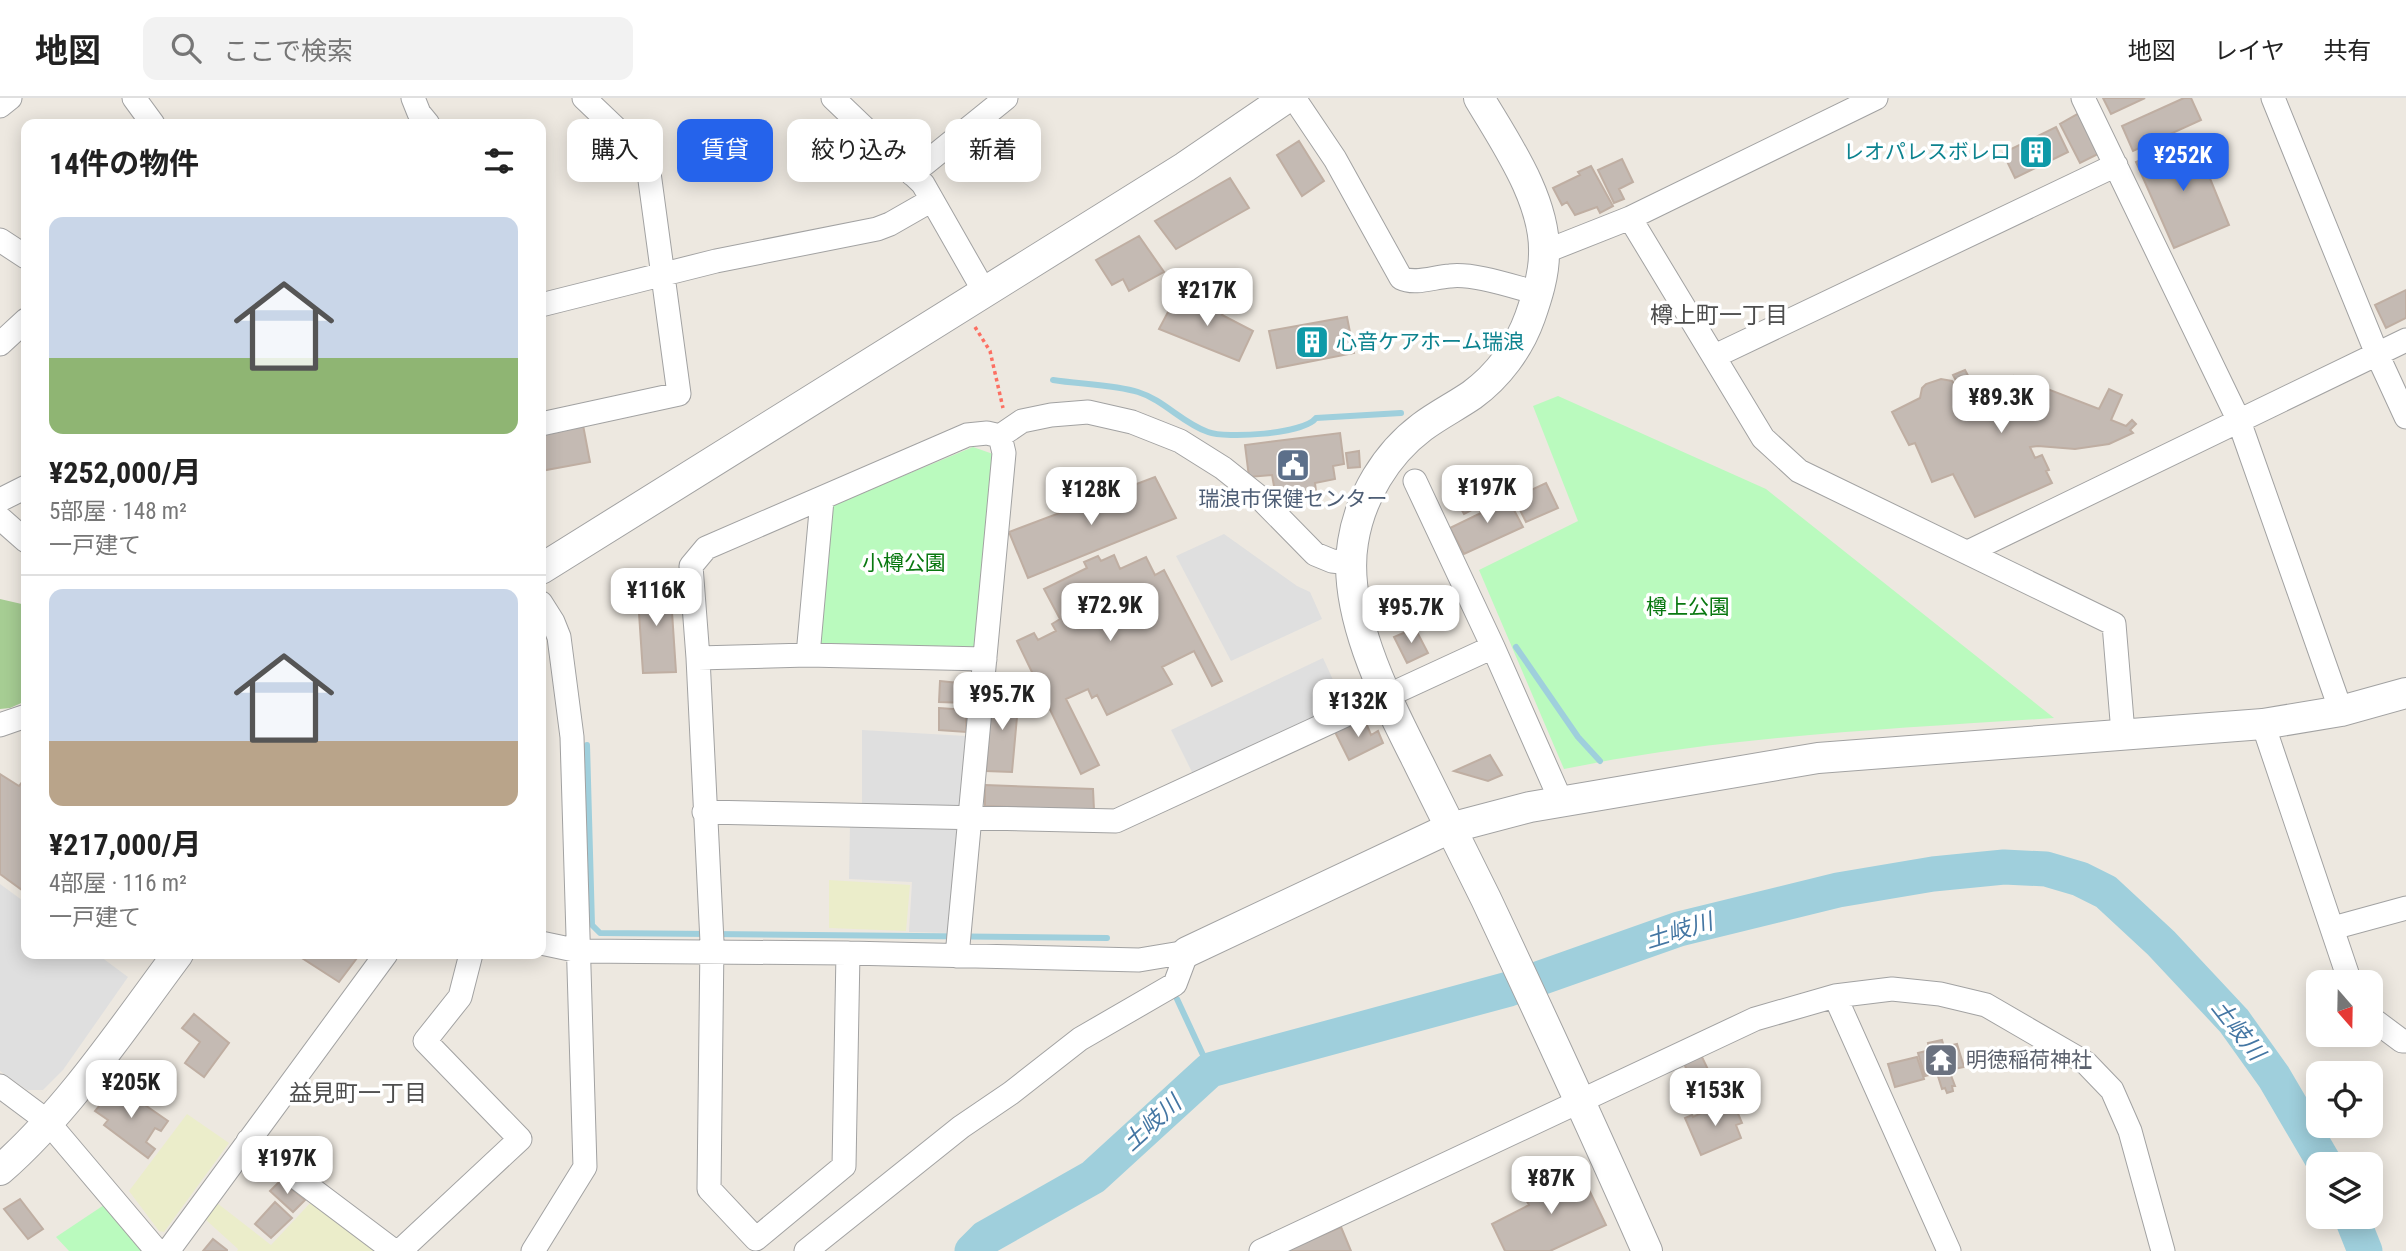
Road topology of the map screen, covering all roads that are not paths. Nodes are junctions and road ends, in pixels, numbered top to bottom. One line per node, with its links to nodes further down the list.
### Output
1 (10, 98): 12 (street)
2 (134, 98): 13 (street)
3 (584, 98): 23 (street)
4 (834, 98): 14 (street)
5 (1006, 98): 15 (street)
6 (1286, 98): 25 (street)
7 (1294, 98): 24 (street)
8 (1876, 98): 19 (street)
9 (2083, 98): 16 (street)
10 (2273, 98): 30 (street)
11 (1482, 99): 21 (street)
12 (0, 106)
13 (149, 119)
14 (856, 119)
15 (931, 159)
16 (2116, 165): 31 (street); 33 (street)
17 (920, 182): 18 (street)
18 (932, 200): 23 (street); 25 (street)
19 (1630, 218): 21 (street); 31 (street)
20 (0, 240): 22 (street)
21 (1544, 252): 24 (street)
22 (21, 254)
23 (662, 273): 26 (street); 34 (street)
24 (1538, 293): 43 (street)
25 (973, 298): 44 (street)
26 (546, 305)
27 (21, 325): 29 (street)
28 (2406, 340): 30 (street)
29 (0, 344)
30 (2377, 354): 32 (street); 33 (street)
31 (1715, 356): 42 (street)
32 (2406, 418)
33 (2239, 421): 42 (street); 52 (street)
34 (546, 423)
35 (1004, 433): 39 (street); 43 (street); 49 (street)
36 (1415, 481): 46 (street)
37 (21, 490): 38 (street)
38 (0, 500)
39 (822, 500): 47 (street); 48 (street)
40 (0, 518): 41 (street)
41 (21, 537)
42 (1968, 552): 56 (street)
43 (1350, 563): 51 (street)
44 (546, 566)
45 (546, 611): 66 (street)
46 (1493, 647): 51 (street); 57 (street)
47 (808, 656): 48 (street); 49 (street)
48 (698, 658): 58 (street)
49 (985, 659): 59 (street)
50 (2406, 693): 52 (street)
51 (1385, 696): 59 (street); 60 (street)
52 (2341, 711): 54 (street)
53 (21, 718): 55 (street)
54 (2263, 724): 56 (street); 62 (street)
55 (0, 725)
56 (2123, 733): 57 (street)
57 (1562, 801): 60 (street)
58 (704, 812): 59 (street); 63 (street)
59 (970, 816): 65 (street)
60 (1450, 828): 67 (street); 77 (street)
61 (2406, 908): 62 (street)
62 (2333, 928): 72 (street)
63 (711, 940): 66 (street); 68 (street); 68 (street)
64 (546, 944): 66 (street)
65 (958, 944): 67 (street); 68 (street)
66 (579, 951): 86 (street)
67 (1187, 952): 87 (street)
68 (848, 953)
69 (174, 959): 78 (street)
70 (382, 959): 79 (street)
71 (470, 959): 85 (street)
72 (2346, 970)
73 (1835, 996): 77 (street); 89 (street); 90 (street)
74 (2384, 1028): 75 (street)
75 (2406, 1041)
76 (0, 1086): 78 (street)
77 (1580, 1101): 81 (street); 88 (street)
78 (47, 1121): 80 (street); 82 (street)
79 (248, 1141): 83 (street); 84 (street)
80 (0, 1170)
81 (1267, 1250)
82 (157, 1251)
83 (168, 1251)
84 (394, 1251)
85 (400, 1251)
86 (533, 1251)
87 (806, 1251)
88 (1647, 1251)
89 (1949, 1251)
90 (2163, 1251)

